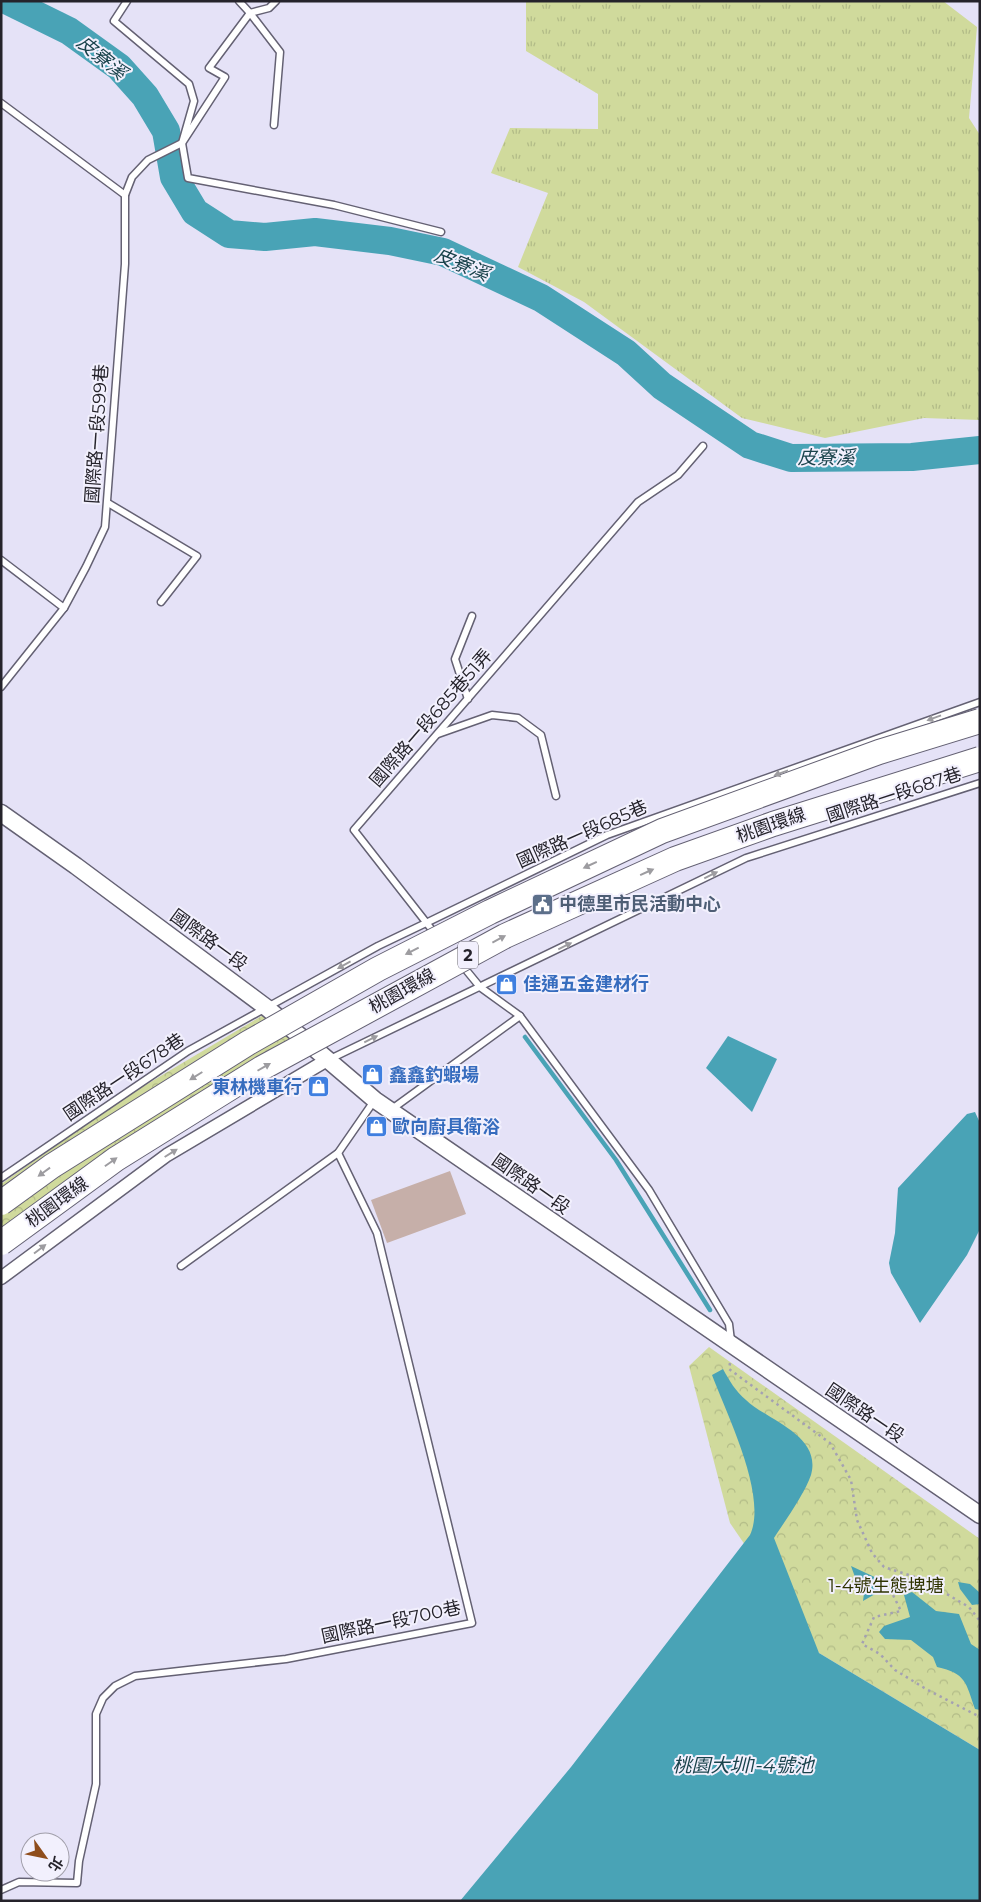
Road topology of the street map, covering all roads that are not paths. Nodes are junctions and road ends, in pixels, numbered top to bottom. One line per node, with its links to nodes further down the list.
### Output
1 (127, 1): 7 (lane)
2 (239, 1): 4 (lane)
3 (276, 1): 4 (lane)
4 (250, 13): 6 (lane); 7 (lane)
5 (1, 103): 8 (lane)
6 (274, 125)
7 (182, 143): 8 (lane, 國際路一段599巷); 9 (lane)
8 (125, 195): 11 (lane, 國際路一段599巷)
9 (440, 232)
10 (703, 446): 17 (lane, 國際路一段685巷51弄)
11 (108, 503): 13 (lane); 14 (lane, 國際路一段599巷)
12 (1, 560): 14 (lane)
13 (160, 602)
14 (64, 608): 16 (lane, 國際路一段599巷)
15 (472, 616): 17 (lane)
16 (1, 688)
17 (468, 699): 20 (lane, 國際路一段685巷51弄)
18 (980, 702): 25 (lane, 國際路一段685巷, one-way to 25)
19 (980, 721): 36 (highway, 桃園環線 / 2, one-way to 36, bridge)
20 (437, 734): 23 (lane); 25 (lane, 國際路一段685巷51弄)
21 (980, 759): 37 (highway, 桃園環線 / 2, one-way to 21, bridge)
22 (980, 784): 28 (lane, 國際路一段687巷, one-way to 22)
23 (556, 796)
24 (1, 814): 29 (street, 國際路一段)
25 (426, 923): 26 (lane, 國際路一段685巷51弄); 29 (lane, 國際路一段685巷, one-way to 29)
26 (444, 944)
27 (456, 958): 28 (lane)
28 (480, 987): 30 (lane); 31 (lane, 國際路一段687巷, one-way to 28)
29 (267, 1008): 31 (street, 國際路一段); 35 (lane, 國際路一段678巷)
30 (520, 1016): 33 (lane); 40 (lane)
31 (327, 1060): 32 (street, 國際路一段); 39 (street, one-way to 31)
32 (375, 1100): 33 (street, 國際路一段); 34 (lane)
33 (390, 1110): 40 (street, 國際路一段)
34 (338, 1153): 38 (lane); 42 (lane, 國際路一段700巷)
35 (1, 1178)
36 (1, 1203)
37 (1, 1243)
38 (180, 1266)
39 (1, 1278)
40 (732, 1346): 41 (street, 國際路一段)
41 (980, 1516)
42 (1, 1890)

